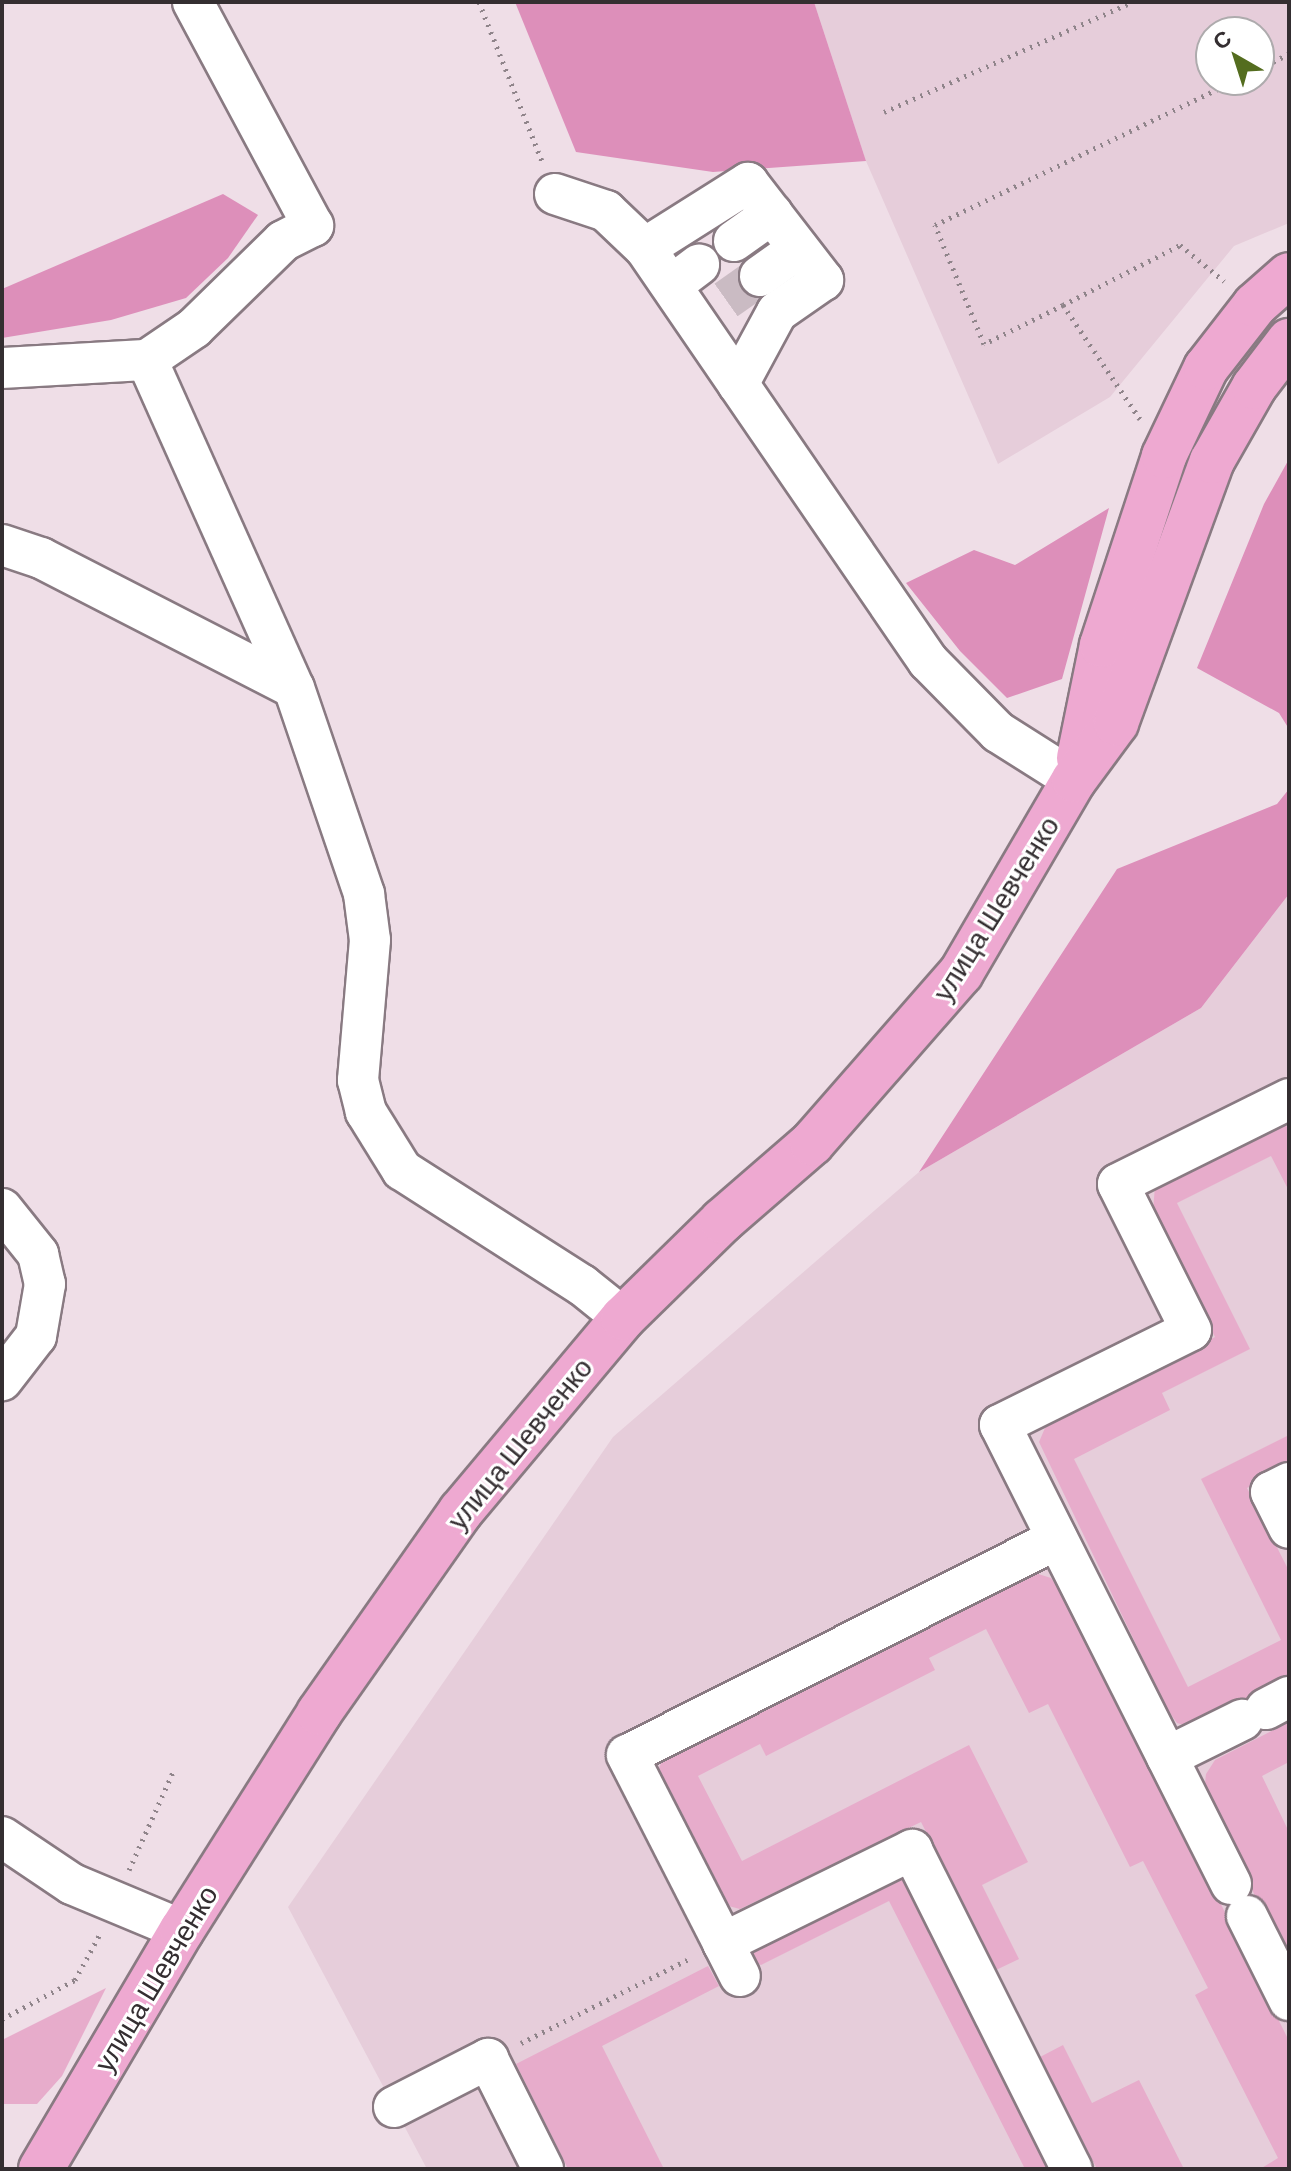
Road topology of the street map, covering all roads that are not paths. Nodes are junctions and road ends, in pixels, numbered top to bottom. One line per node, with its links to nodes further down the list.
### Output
1 (193, 2): 10 (lane)
2 (555, 194): 5 (lane)
3 (772, 214): 4 (lane); 5 (lane); 6 (lane)
4 (734, 241)
5 (645, 248): 12 (lane)
6 (798, 249): 8 (lane); 12 (lane)
7 (1289, 275): 15 (main road)
8 (760, 276)
9 (1289, 341): 15 (main road)
10 (147, 360): 11 (lane); 14 (lane)
11 (2, 368)
12 (738, 384): 15 (lane)
13 (2, 545): 14 (lane)
14 (294, 688): 18 (lane)
15 (1074, 780): 18 (main road, улица Шевченко)
16 (1289, 1099): 22 (lane)
17 (2, 1209): 19 (lane)
18 (623, 1318): 26 (main road, улица Шевченко)
19 (2, 1380)
20 (1289, 1483): 21 (lane)
21 (1289, 1528)
22 (1057, 1539): 24 (lane); 31 (lane)
23 (1266, 1709): 24 (lane)
24 (1167, 1757): 27 (lane)
25 (2, 1837): 26 (lane)
26 (182, 1930): 29 (main road, улица Шевченко)
27 (1289, 2000)
28 (394, 2107): 30 (lane)
29 (41, 2169)
30 (543, 2169)
31 (1072, 2169)

